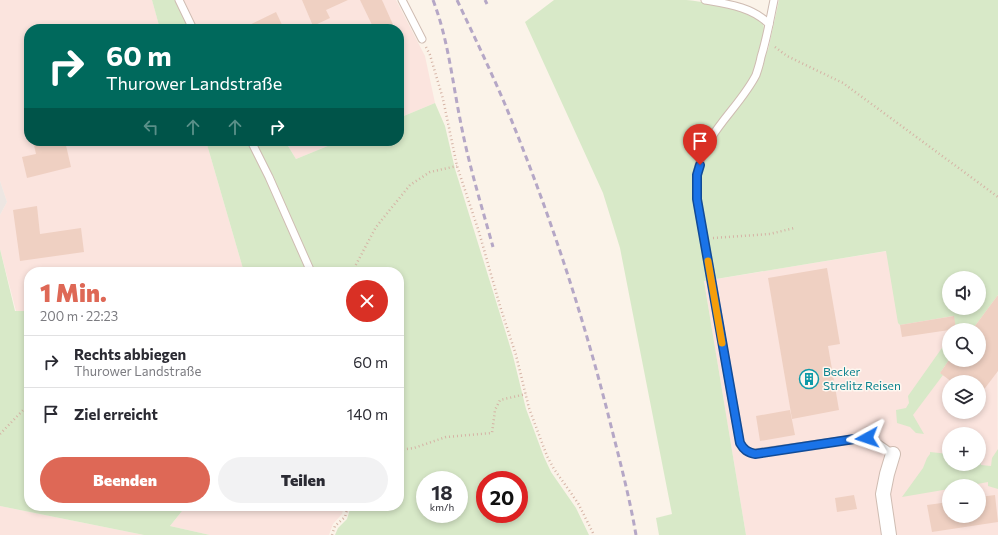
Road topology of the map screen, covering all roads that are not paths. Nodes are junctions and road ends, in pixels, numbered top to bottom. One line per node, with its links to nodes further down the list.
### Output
1 (179, 0): 5 (lane)
2 (402, 0): 7 (lane)
3 (705, 0): 6 (lane)
4 (774, 0): 6 (lane)
5 (191, 24)
6 (769, 24): 10 (lane)
7 (422, 39)
8 (254, 146): 9 (lane)
9 (309, 267)
10 (893, 454): 11 (street)
11 (889, 535)

